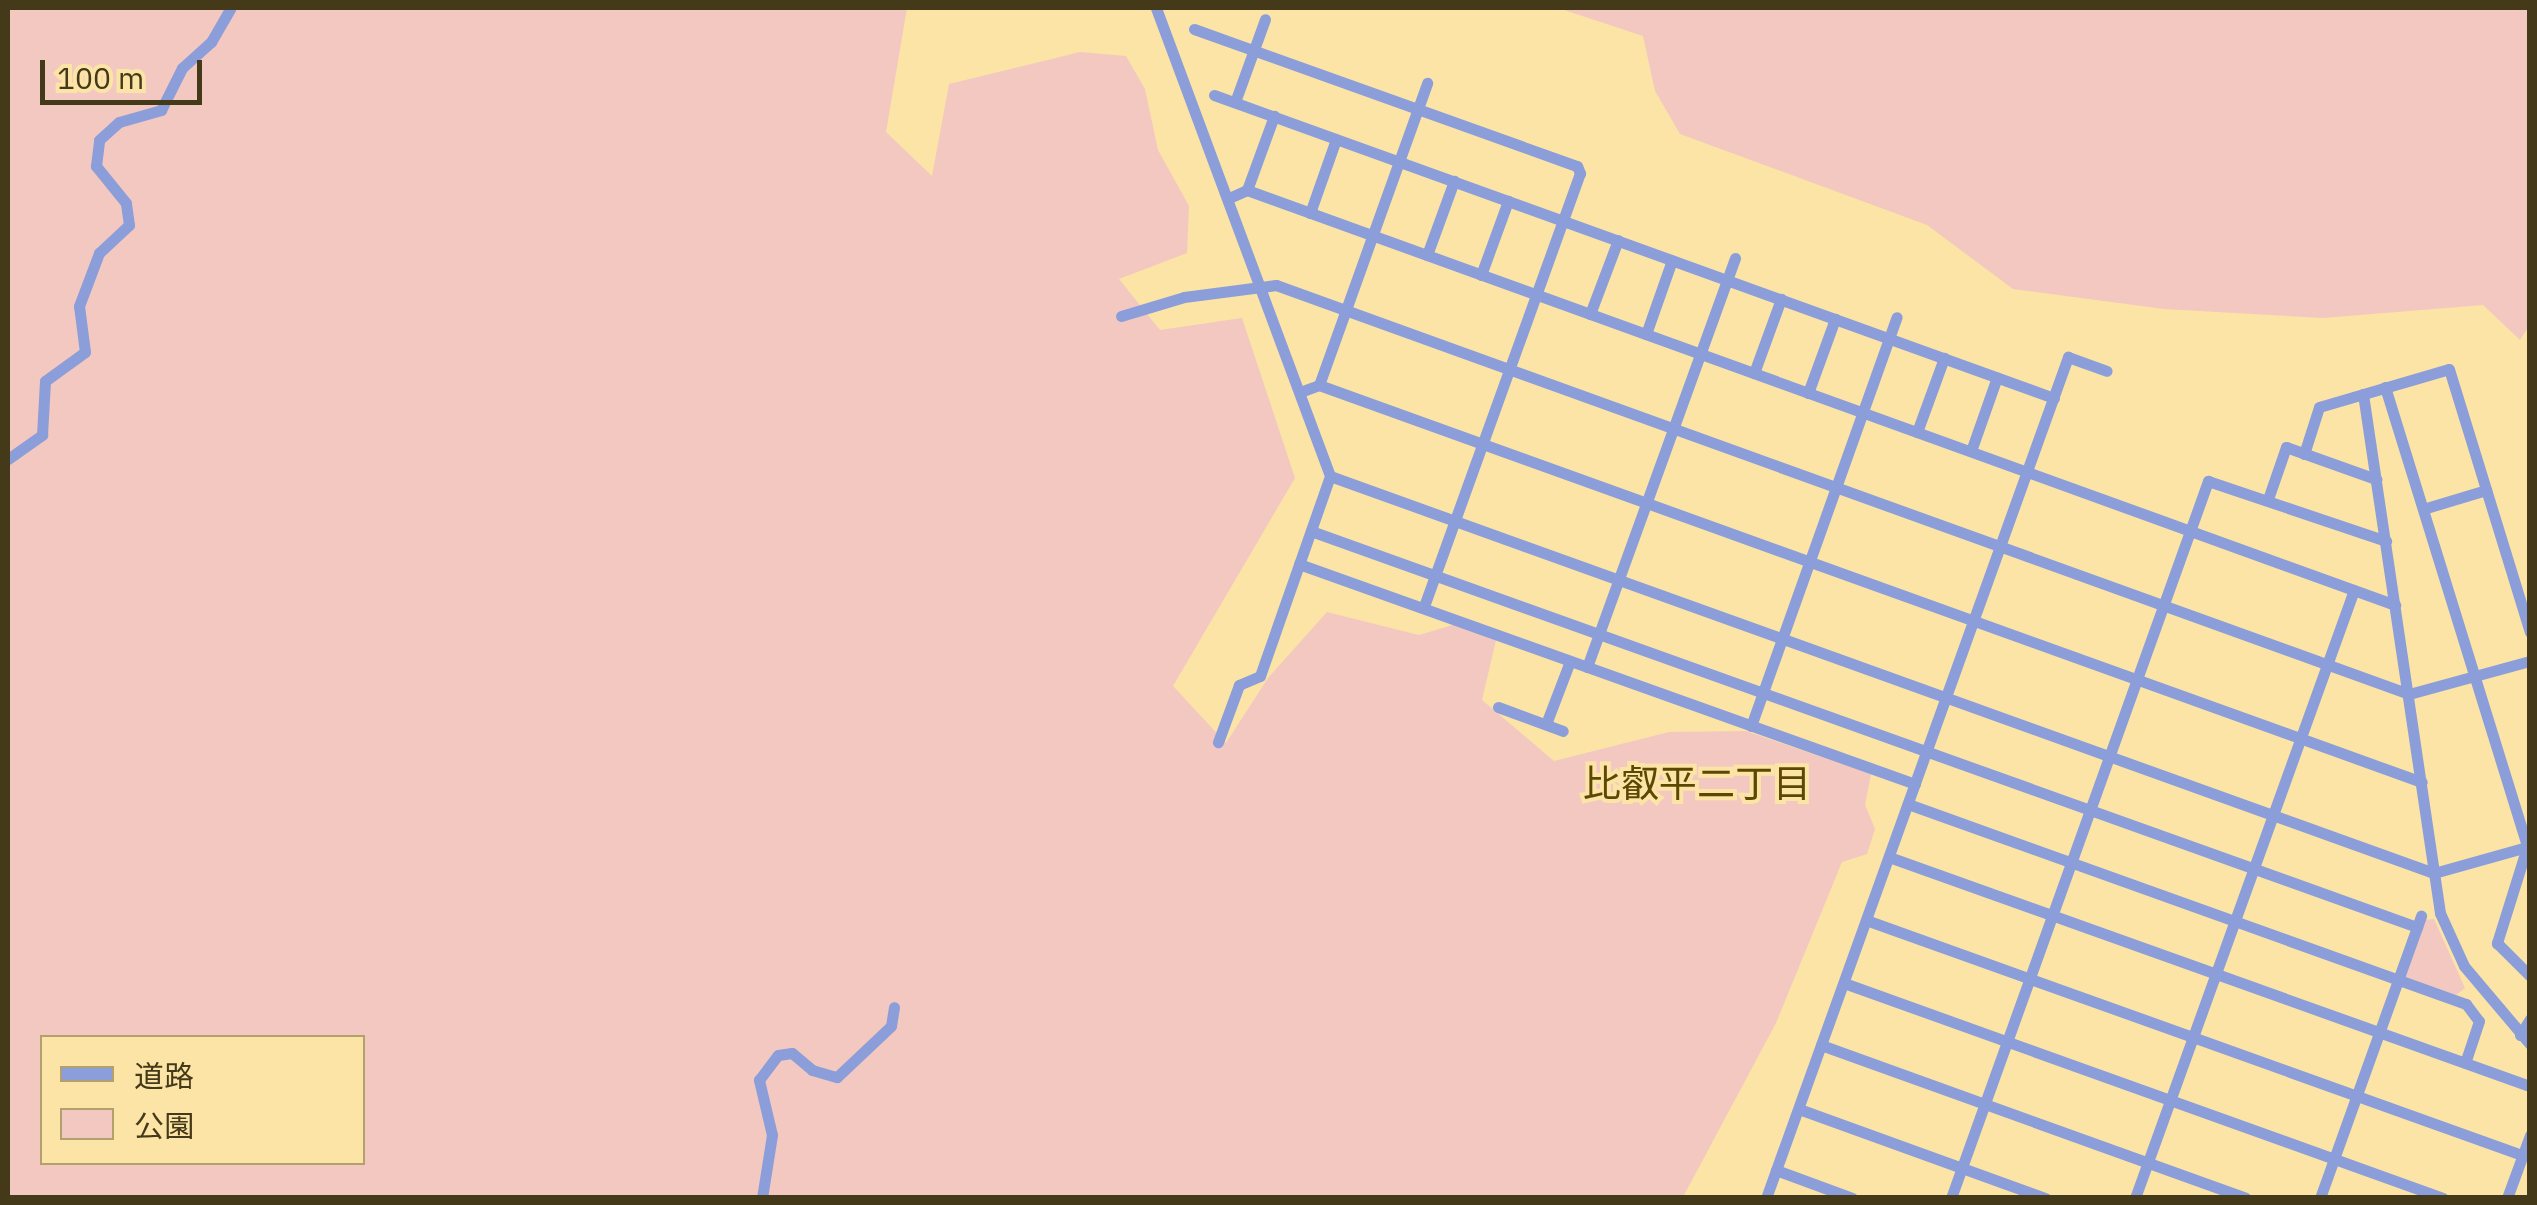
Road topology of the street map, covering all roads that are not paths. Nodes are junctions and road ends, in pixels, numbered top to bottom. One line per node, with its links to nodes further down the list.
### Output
1 (230, 8): 54 (street)
2 (1156, 8): 15 (street)
3 (1265, 19): 5 (street)
4 (1194, 29): 5 (street)
5 (1254, 50): 8 (street); 9 (street)
6 (1427, 83): 9 (street)
7 (1214, 94): 8 (street)
8 (1235, 102): 10 (street)
9 (1418, 109): 12 (street); 18 (street)
10 (1274, 116): 11 (street); 14 (street)
11 (1336, 138): 12 (street); 17 (street)
12 (1399, 161): 13 (street); 19 (street)
13 (1454, 181): 16 (street); 21 (street)
14 (1247, 190): 15 (street); 17 (street)
15 (1229, 198): 26 (street)
16 (1508, 200): 18 (street); 24 (street)
17 (1310, 213): 19 (street)
18 (1563, 220): 20 (street); 27 (street)
19 (1372, 235): 21 (street); 29 (street)
20 (1618, 240): 23 (street); 30 (street)
21 (1427, 255): 24 (street)
22 (1735, 258): 25 (street)
23 (1672, 260): 25 (street); 34 (street)
24 (1481, 275): 27 (street)
25 (1727, 280): 28 (street); 36 (street)
26 (1260, 284): 29 (street); 31 (street); 44 (street)
27 (1536, 294): 30 (street); 38 (street)
28 (1781, 299): 33 (street); 40 (street)
29 (1345, 310): 38 (street); 42 (street)
30 (1590, 314): 34 (street)
31 (1121, 316)
32 (1897, 317): 35 (street)
33 (1835, 319): 35 (street); 45 (street)
34 (1646, 334): 36 (street)
35 (1890, 338): 37 (street); 48 (street)
36 (1700, 354): 40 (street); 49 (street)
37 (1944, 358): 41 (street); 50 (street)
38 (1509, 370): 49 (street); 51 (street)
39 (2107, 371): 47 (street)
40 (1754, 373): 45 (street)
41 (1997, 377): 47 (street); 52 (street)
42 (1318, 385): 44 (street); 51 (street)
43 (2385, 387): 46 (street); 59 (street); 62 (street)
44 (1300, 392): 56 (street)
45 (1808, 393): 48 (street)
46 (2363, 394): 53 (street); 57 (street)
47 (2054, 398): 55 (street)
48 (1863, 412): 50 (street); 58 (street)
49 (1673, 429): 58 (street); 61 (street)
50 (1917, 432): 52 (street)
51 (1482, 444): 61 (street); 63 (street)
52 (1971, 452): 55 (street)
53 (2304, 454): 57 (street); 60 (street)
54 (8, 458)
55 (2028, 472): 64 (street); 67 (street)
56 (1330, 476): 63 (street); 65 (street)
57 (2376, 480): 66 (street)
58 (1836, 488): 67 (street); 68 (street)
59 (2486, 490): 62 (street); 77 (street)
60 (2268, 499): 64 (street); 66 (street)
61 (1646, 503): 68 (street); 71 (street)
62 (2423, 509): 84 (street)
63 (1454, 521): 70 (street); 71 (street)
64 (2190, 530): 72 (street); 74 (street)
65 (1311, 531): 69 (street); 70 (street)
66 (2386, 541): 73 (street)
67 (2001, 547): 74 (street); 76 (street)
68 (1810, 562): 76 (street); 79 (street)
69 (1299, 564): 75 (street); 94 (street)
70 (1434, 576): 75 (street); 78 (street)
71 (1618, 580): 78 (street); 79 (street)
72 (2354, 590): 73 (street); 82 (street)
73 (2395, 604): 87 (street)
74 (2163, 605): 82 (street); 85 (street)
75 (1423, 608): 81 (street)
76 (1974, 621): 85 (street); 88 (street)
77 (2530, 632)
78 (1599, 634): 83 (street); 86 (street)
79 (1782, 639): 86 (street); 88 (street)
80 (2530, 660): 84 (street)
81 (1570, 661): 83 (street); 90 (street)
82 (2327, 664): 87 (street); 93 (street)
83 (1587, 667): 91 (street)
84 (2474, 676): 87 (street); 102 (street)
85 (2136, 679): 93 (street); 96 (street)
86 (1762, 693): 91 (street); 95 (street)
87 (2409, 694): 97 (street)
88 (1946, 698): 95 (street); 96 (street)
89 (1498, 707): 90 (street)
90 (1546, 724): 92 (street)
91 (1750, 726): 98 (street)
92 (1563, 731)
93 (2300, 738): 97 (street); 101 (street)
94 (1218, 742)
95 (1927, 752): 98 (street); 100 (street)
96 (2109, 756): 100 (street); 101 (street)
97 (2422, 782): 106 (street)
98 (1915, 784): 99 (street)
99 (1908, 804): 103 (street); 104 (street)
100 (2090, 810): 104 (street); 105 (street)
101 (2272, 815): 105 (street); 106 (street)
102 (2528, 846): 106 (street); 111 (street)
103 (1889, 857): 107 (street); 108 (street)
104 (2071, 862): 107 (street); 109 (street)
105 (2253, 868): 109 (street); 113 (street)
106 (2434, 873): 119 (street)
107 (2052, 915): 110 (street); 112 (street)
108 (1866, 920): 112 (street); 114 (street)
109 (2234, 921): 110 (street); 113 (street)
110 (2216, 974): 117 (street); 118 (street)
111 (2530, 976)
112 (2029, 978): 118 (street); 120 (street)
113 (2399, 979): 117 (street); 122 (street)
114 (1844, 984): 120 (street); 121 (street)
115 (894, 1008): 134 (street)
116 (2530, 1020): 119 (street)
117 (2380, 1032): 122 (street); 124 (street)
118 (2193, 1036): 124 (street); 125 (street)
119 (2525, 1039)
120 (2006, 1042): 125 (street); 126 (street)
121 (1821, 1045): 126 (street); 127 (street)
122 (2465, 1062): 123 (street)
123 (2527, 1085)
124 (2357, 1095): 129 (street); 130 (street)
125 (2170, 1100): 130 (street); 131 (street)
126 (1984, 1104): 131 (street); 132 (street)
127 (1798, 1108): 132 (street); 133 (street)
128 (2530, 1135): 129 (street)
129 (2522, 1154): 143 (street)
130 (2334, 1159): 141 (street); 142 (street)
131 (2148, 1162): 139 (street); 140 (street)
132 (1962, 1167): 137 (street); 138 (street)
133 (1776, 1170): 135 (street); 136 (street)
134 (762, 1198)
135 (1766, 1198)
136 (1852, 1198)
137 (1950, 1198)
138 (2045, 1198)
139 (2135, 1198)
140 (2245, 1198)
141 (2320, 1198)
142 (2443, 1198)
143 (2507, 1198)

